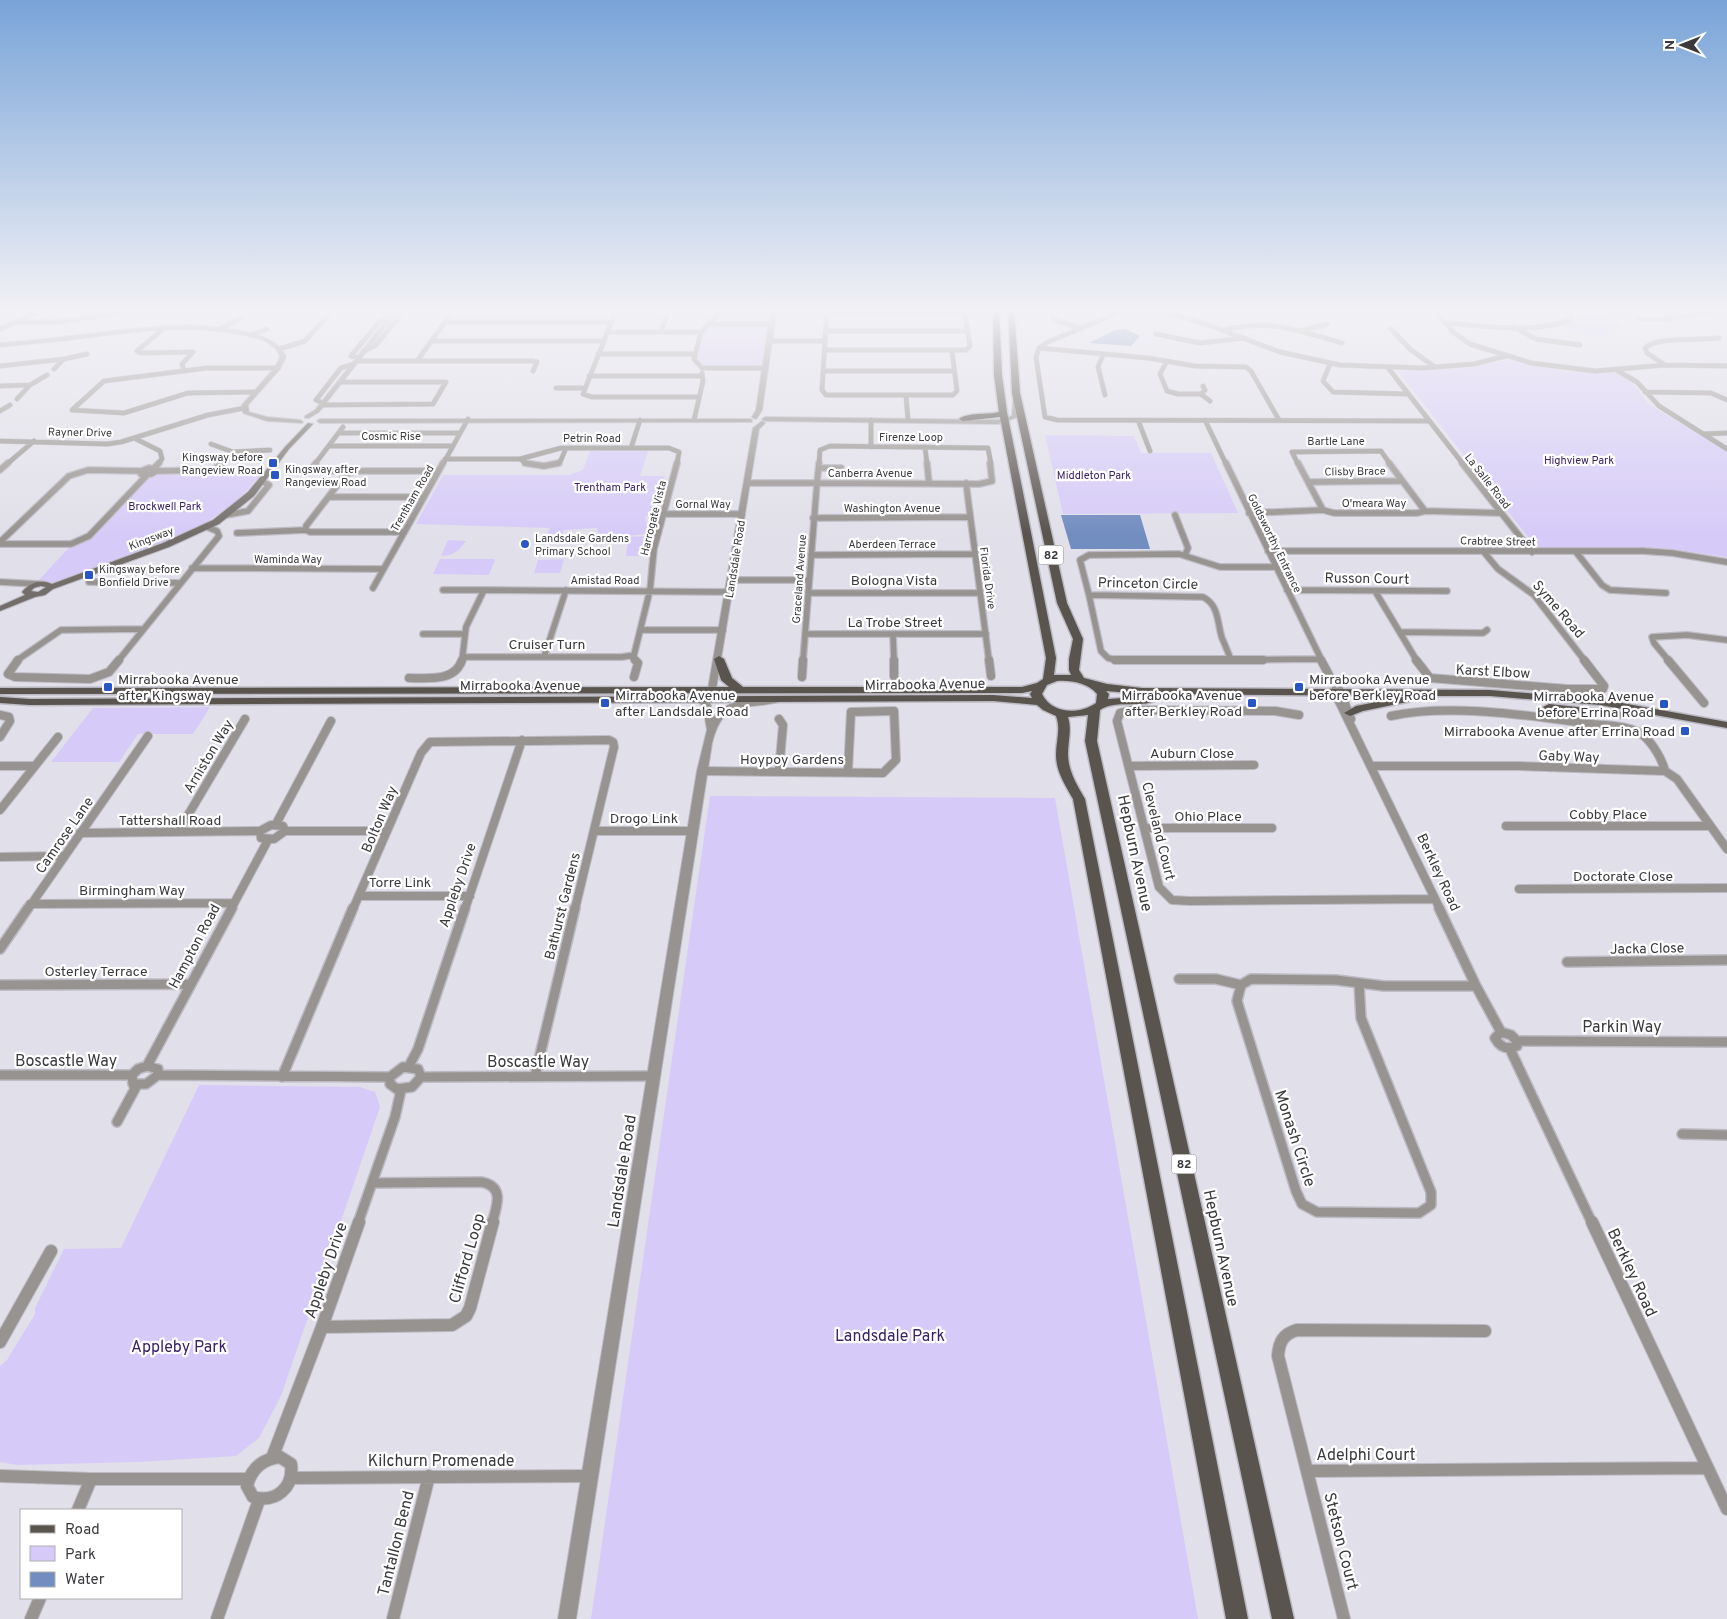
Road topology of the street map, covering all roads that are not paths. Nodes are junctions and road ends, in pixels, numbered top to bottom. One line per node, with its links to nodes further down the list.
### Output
1 (101, 384): 26 (street)
2 (262, 384): 26 (street)
3 (329, 384): 37 (street)
4 (339, 384): 37 (street)
5 (445, 384): 37 (street)
6 (586, 384): 25 (street)
7 (701, 384): 33 (street)
8 (763, 384): 53 (street)
9 (822, 384): 32 (street)
10 (956, 384): 32 (street)
11 (999, 384): 42 (main road, 82)
12 (1015, 384): 28 (main road, 82)
13 (1040, 384): 49 (street)
14 (1102, 384): 31 (street)
15 (1164, 384): 29 (street)
16 (1259, 384): 51 (street)
17 (1325, 384): 30 (street)
18 (1400, 384): 30 (street, La Salle Road)
19 (1639, 384): 27 (street)
20 (1643, 384): 27 (street)
21 (30, 385): 22 (street); 34 (street)
22 (0, 386)
23 (1202, 386): 29 (street)
24 (556, 388): 25 (street)
25 (584, 388): 33 (street)
26 (254, 392): 39 (street)
27 (1648, 392): 36 (street); 61 (street)
28 (1016, 393): 42 (street); 57 (main road, 82)
29 (1201, 394): 35 (street)
30 (1408, 394): 54 (street, La Salle Road)
31 (1105, 395)
32 (906, 396): 47 (street)
33 (699, 397): 45 (street)
34 (17, 399)
35 (1210, 400)
36 (1727, 400)
37 (323, 404): 41 (street)
38 (10, 405): 40 (street)
39 (244, 408): 52 (street); 62 (street, Rayner Drive)
40 (0, 411)
41 (319, 416): 43 (street); 52 (street)
42 (1004, 417): 48 (main road); 55 (street); 57 (street); 71 (main road, 82)
43 (468, 420): 44 (street); 59 (street, Trentham Road)
44 (640, 420): 45 (street); 73 (street)
45 (694, 420): 53 (street)
46 (871, 420): 47 (street); 53 (street); 69 (street)
47 (908, 420): 48 (street)
48 (960, 420): 55 (street)
49 (1138, 420): 50 (street); 76 (street)
50 (1205, 420): 51 (street); 100 (street, Goldsworthy Entrance)
51 (1280, 420): 54 (street)
52 (304, 421): 107 (main road, Kingsway)
53 (758, 421): 92 (street, Landsdale Road)
54 (1429, 421): 101 (street, La Salle Road)
55 (985, 422): 71 (main road)
56 (343, 427): 58 (street)
57 (1023, 427): 170 (main road, 82)
58 (339, 433): 59 (street); 67 (street)
59 (460, 433): 68 (street, Trentham Road)
60 (1727, 433): 61 (street)
61 (1705, 434): 66 (street); 74 (street)
62 (136, 438): 64 (street, Rayner Drive); 83 (street)
63 (0, 441): 64 (street, Rayner Drive)
64 (34, 441): 84 (street)
65 (211, 444): 77 (street)
66 (1727, 445)
67 (329, 446): 68 (street, Cosmic Rise); 87 (street)
68 (453, 446): 79 (street, Trentham Road)
69 (871, 447): 70 (street, Firenze Loop); 81 (street, Firenze Loop)
70 (925, 447): 89 (street, Firenze Loop); 94 (street)
71 (1011, 447): 171 (main road, 82)
72 (566, 448): 73 (street, Petrin Road); 80 (street, Petrin Road); 80 (street)
73 (631, 448): 78 (street, Petrin Road)
74 (1727, 449)
75 (270, 450): 77 (street)
76 (1150, 451)
77 (233, 452): 83 (street)
78 (679, 452): 102 (street, Harrogate Vista)
79 (445, 459): 80 (street, Petrin Road); 86 (street, Trentham Road)
80 (520, 459)
81 (818, 468): 82 (street); 93 (street, Firenze Loop)
82 (840, 468)
83 (156, 469): 85 (street); 88 (street)
84 (0, 470)
85 (141, 471): 88 (street); 111 (street)
86 (438, 471): 87 (street); 97 (street, Trentham Road)
87 (346, 474): 96 (street)
88 (147, 475): 111 (street)
89 (992, 481): 95 (street, Canberra Avenue)
90 (1401, 481): 91 (street, Clisby Brace); 91 (street, Bartle Lane); 99 (street)
91 (1309, 482): 98 (street)
92 (747, 483): 93 (street, Canberra Avenue); 103 (street, Landsdale Road)
93 (817, 483): 94 (street, Canberra Avenue); 106 (street, Graceland Avenue)
94 (929, 483): 95 (street, Canberra Avenue)
95 (966, 484): 105 (street, Florida Drive)
96 (329, 497): 97 (street); 108 (street)
97 (424, 497): 109 (street, Trentham Road)
98 (1323, 510): 99 (street, O'meara Way); 100 (street, O'meara Way)
99 (1425, 511): 101 (street, O'meara Way)
100 (1249, 512): 112 (street, Goldsworthy Entrance)
101 (1500, 513): 114 (street, La Salle Road)
102 (663, 514): 103 (street, Gornal Way); 134 (street, Harrogate Vista)
103 (742, 514): 123 (street, Landsdale Road)
104 (1175, 515): 118 (street)
105 (970, 517): 106 (street, Washington Avenue); 116 (street, Florida Drive)
106 (814, 518): 117 (street, Graceland Avenue)
107 (207, 527): 121 (street); 130 (main road, Kingsway)
108 (306, 530): 109 (street); 110 (street)
109 (404, 532): 122 (street, Trentham Road)
110 (237, 533)
111 (0, 543)
112 (1268, 551): 113 (street, Crabtree Street); 120 (street, Goldsworthy Entrance)
113 (1483, 551): 114 (street, Crabtree Street); 176 (street, Syme Road)
114 (1532, 552): 115 (street, Crabtree Street)
115 (1576, 552): 119 (street, Crabtree Street); 143 (street)
116 (974, 554): 117 (street, Aberdeen Terrace); 142 (street, Florida Drive)
117 (811, 555): 124 (street, Graceland Avenue)
118 (1184, 555): 120 (street); 144 (street)
119 (1727, 562)
120 (1276, 567): 135 (street, Goldsworthy Entrance)
121 (192, 568): 122 (street, Waminda Way); 128 (street)
122 (383, 569): 131 (street, Trentham Road)
123 (731, 580): 124 (street); 140 (street, Landsdale Road)
124 (809, 580): 141 (street, Graceland Avenue)
125 (0, 582): 126 (street)
126 (16, 582): 129 (street); 136 (street)
127 (88, 582): 128 (street)
128 (180, 583): 147 (street)
129 (38, 584): 130 (main road); 136 (main road)
130 (49, 586): 136 (main road, Kingsway)
131 (373, 588)
132 (443, 590): 139 (street, Amistad Road)
133 (566, 590): 134 (street, Amistad Road); 139 (street, Amistad Road); 160 (street)
134 (650, 590): 140 (street, Amistad Road); 148 (street)
135 (1287, 590): 137 (street, Russon Court); 162 (street, Goldsworthy Entrance)
136 (29, 591): 145 (main road); 146 (main road)
137 (1376, 591): 138 (street, Russon Court); 151 (street, Karst Elbow)
138 (1446, 591)
139 (483, 592): 153 (street)
140 (729, 592): 149 (street, Landsdale Road)
141 (808, 593): 142 (street, Bologna Vista); 154 (street, Graceland Avenue)
142 (980, 593): 155 (street, Florida Drive)
143 (1666, 594)
144 (1090, 595): 163 (street, Princeton Circle); 163 (street, Princeton Circle)
145 (0, 604)
146 (0, 610)
147 (143, 629): 147 (street)
148 (641, 630): 149 (street); 158 (street)
149 (723, 630): 161 (street, Landsdale Road)
150 (1488, 630): 151 (street)
151 (1400, 632): 176 (street, Karst Elbow)
152 (423, 634): 153 (street)
153 (464, 634): 159 (street)
154 (805, 634): 156 (street, La Trobe Street); 168 (street, Graceland Avenue)
155 (986, 634): 156 (street, La Trobe Street); 166 (street, Florida Drive)
156 (893, 635): 165 (street)
157 (1727, 640): 183 (street)
158 (631, 656): 160 (street, Cruiser Turn); 167 (street)
159 (464, 657): 160 (street, Cruiser Turn); 169 (street)
160 (544, 657)
161 (719, 659): 173 (street, Landsdale Road); 174 (main road)
162 (1320, 659): 163 (street, Princeton Circle); 164 (street, Goldsworthy Entrance)
163 (1231, 660)
164 (1328, 675)
165 (894, 676)
166 (991, 676)
167 (634, 677)
168 (802, 677)
169 (409, 678)
170 (1079, 678): 171 (main road, Mirrabooka Avenue); 172 (main road)
171 (1043, 683): 174 (main road, Mirrabooka Avenue); 182 (main road, 82)
172 (1095, 684): 177 (main road); 184 (main road, 82)
173 (712, 689): 174 (main road, Mirrabooka Avenue); 175 (main road, Mirrabooka Avenue); 181 (main road)
174 (739, 689)
175 (0, 690)
176 (1598, 690)
177 (1339, 695): 178 (main road); 184 (main road); 189 (street, Berkley Road); 193 (main road)
178 (1408, 699): 189 (main road); 195 (main road)
179 (0, 700): 180 (main road, Mirrabooka Avenue)
180 (699, 700): 181 (main road, Mirrabooka Avenue); 194 (street, Landsdale Road)
181 (776, 700): 182 (main road, Mirrabooka Avenue); 194 (street, Landsdale Road)
182 (1040, 702): 185 (main road)
183 (1704, 703)
184 (1098, 707): 185 (main road); 284 (main road, Hepburn Avenue / 82)
185 (1061, 713): 283 (main road, 82)
186 (0, 715): 196 (street)
187 (1298, 715): 204 (street, Cleveland Court)
188 (1391, 716): 209 (street)
189 (1351, 718): 205 (street, Berkley Road)
190 (244, 719): 221 (street, Arniston Way)
191 (779, 719): 207 (street)
192 (331, 721): 211 (street)
193 (1727, 725)
194 (711, 729): 206 (street, Landsdale Road)
195 (1727, 733)
196 (0, 736)
197 (148, 736): 222 (street, Camrose Lane)
198 (58, 737): 203 (street)
199 (522, 740): 200 (street, Bolton Way); 218 (street, Bolton Way); 230 (street, Appleby Drive)
200 (613, 742): 219 (street, Bathurst Gardens)
201 (1254, 765): 204 (street, Auburn Close)
202 (0, 766): 203 (street)
203 (34, 766): 210 (street)
204 (1130, 766): 214 (street, Cleveland Court)
205 (1372, 766): 209 (street, Gaby Way); 231 (street, Berkley Road)
206 (702, 771): 207 (street, Hoypoy Gardens); 220 (street, Landsdale Road)
207 (779, 771): 208 (street, Hoypoy Gardens)
208 (848, 771): 208 (street, Hoypoy Gardens)
209 (1666, 771): 213 (street)
210 (0, 810)
211 (276, 824): 216 (street); 217 (street)
212 (1506, 826): 213 (street, Cobby Place)
213 (1710, 826): 224 (street)
214 (1145, 828): 215 (street, Ohio Place); 231 (street, Cleveland Court)
215 (1272, 828)
216 (260, 831): 221 (street, Tattershall Road); 223 (street)
217 (285, 831): 218 (street); 223 (street)
218 (386, 831): 229 (street, Bolton Way)
219 (595, 831): 220 (street, Drogo Link); 251 (street, Bathurst Gardens)
220 (693, 831): 252 (street, Landsdale Road)
221 (178, 832): 222 (street, Tattershall Road)
222 (80, 833): 225 (street, Camrose Lane)
223 (268, 840): 232 (street, Hampton Road)
224 (1727, 849)
225 (64, 856): 226 (street); 233 (street, Camrose Lane)
226 (0, 857)
227 (1727, 888): 228 (street, Doctorate Close)
228 (1519, 889)
229 (360, 896): 230 (street, Torre Link); 253 (street, Bolton Way)
230 (470, 896): 247 (street, Appleby Drive)
231 (1435, 900): 242 (street, Berkley Road)
232 (234, 903): 233 (street, Birmingham Way); 238 (street, Hampton Road)
233 (30, 904): 234 (street, Camrose Lane)
234 (0, 948)
235 (1727, 960): 236 (street, Jacka Close)
236 (1567, 962)
237 (1179, 979): 241 (street)
238 (192, 984): 240 (street, Osterley Terrace); 246 (street, Hampton Road)
239 (1359, 984): 241 (street); 241 (street, Monash Circle); 242 (street)
240 (0, 985)
241 (1241, 985)
242 (1476, 986): 243 (street, Berkley Road)
243 (1501, 1032): 245 (street); 245 (street, Berkley Road)
244 (1727, 1042): 245 (street, Parkin Way)
245 (1514, 1045): 267 (street, Berkley Road)
246 (147, 1066): 249 (street); 250 (street)
247 (409, 1066): 254 (street); 255 (street)
248 (0, 1075): 249 (street, Boscastle Way)
249 (132, 1075): 256 (street)
250 (158, 1075): 253 (street); 256 (street)
251 (535, 1076): 252 (street, Boscastle Way); 255 (street, Boscastle Way)
252 (654, 1076): 271 (street, Landsdale Road)
253 (282, 1077): 254 (street)
254 (390, 1077): 257 (street)
255 (421, 1077): 257 (street)
256 (137, 1085): 258 (street)
257 (401, 1090): 261 (street, Appleby Drive)
258 (117, 1122)
259 (1682, 1134): 260 (street)
260 (1727, 1134)
261 (372, 1183): 263 (street, Appleby Drive); 263 (street, Clifford Loop)
262 (51, 1251): 265 (street)
263 (322, 1327): 266 (street, Appleby Drive)
264 (1485, 1331): 268 (street, Adelphi Court)
265 (0, 1342)
266 (272, 1458): 272 (street); 274 (street)
267 (1707, 1468): 268 (street, Adelphi Court); 277 (street, Berkley Road)
268 (1307, 1470): 285 (street, Stetson Court)
269 (0, 1476): 273 (street)
270 (428, 1476): 271 (street, Kilchurn Promenade); 272 (street, Kilchurn Promenade); 281 (street, Tantallon Bend)
271 (590, 1476): 282 (street, Landsdale Road)
272 (292, 1478): 275 (street)
273 (91, 1479): 274 (street); 276 (street)
274 (248, 1479): 275 (street)
275 (259, 1500): 280 (street)
276 (78, 1509)
277 (1727, 1509)
278 (40, 1599): 279 (street)
279 (31, 1619)
280 (217, 1619)
281 (393, 1619)
282 (567, 1619)
283 (1237, 1619)
284 (1283, 1619)
285 (1344, 1619)

